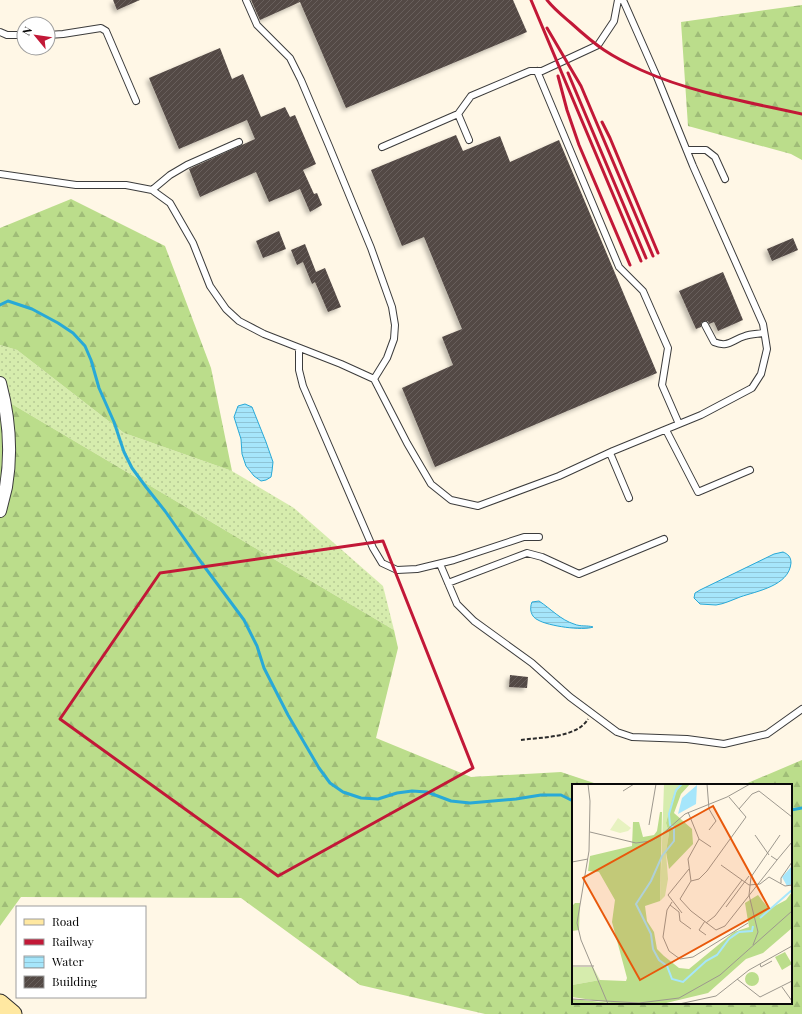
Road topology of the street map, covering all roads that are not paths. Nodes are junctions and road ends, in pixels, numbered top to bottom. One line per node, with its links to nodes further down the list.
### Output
1 (246, 0): 20 (lane)
2 (618, 0): 7 (lane)
3 (623, 0): 13 (lane)
4 (0, 32): 6 (lane)
5 (56, 34): 8 (lane)
6 (16, 35)
7 (537, 71): 9 (lane); 22 (lane)
8 (136, 101)
9 (458, 114): 10 (lane); 12 (lane)
10 (469, 140)
11 (240, 142): 16 (lane)
12 (382, 147)
13 (687, 150): 15 (lane); 18 (lane)
14 (0, 174): 16 (lane)
15 (725, 179)
16 (152, 190): 19 (lane)
17 (705, 325): 18 (lane)
18 (764, 333): 22 (lane)
19 (299, 348): 20 (lane); 30 (lane)
20 (374, 379): 24 (lane)
21 (0, 383): 27 (street)
22 (679, 424): 23 (lane)
23 (666, 430): 24 (lane); 25 (lane)
24 (610, 453): 26 (lane)
25 (750, 470)
26 (629, 498)
27 (0, 512)
28 (539, 537): 30 (lane)
29 (664, 539): 31 (lane)
30 (440, 564): 31 (lane)
31 (448, 583): 32 (lane)
32 (802, 709)
33 (0, 1003): 34 (street)
34 (13, 1014)

